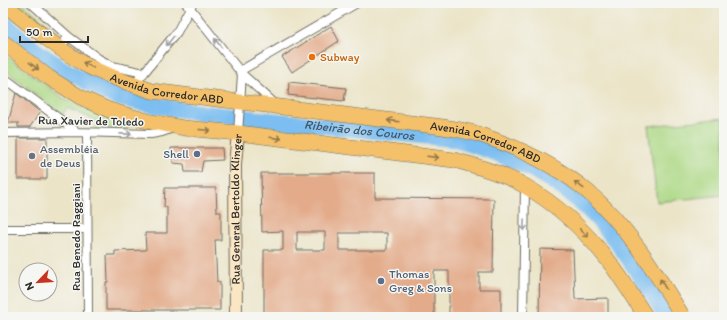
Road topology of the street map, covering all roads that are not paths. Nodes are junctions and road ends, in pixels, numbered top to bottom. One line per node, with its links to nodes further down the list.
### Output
1 (3, 3): 6 (highway, Avenida Corredor ABD)
2 (31, 3): 6 (street)
3 (357, 3): 8 (street)
4 (189, 5): 7 (street, one-way to 7); 8 (street, one-way to 4)
5 (3, 42): 13 (highway, Avenida Corredor ABD, one-way to 13)
6 (64, 42): 7 (street); 10 (highway, Avenida Corredor ABD, one-way to 6)
7 (144, 73): 10 (street)
8 (241, 73): 11 (street, Rua General Bertoldo Klinger); 12 (street)
9 (3, 77): 15 (street)
10 (134, 85): 11 (highway, Avenida Corredor ABD)
11 (240, 105): 12 (highway, Avenida Corredor ABD); 14 (street, Rua General Bertoldo Klinger)
12 (278, 107): 25 (highway, Avenida Corredor ABD, one-way to 12)
13 (177, 127): 14 (highway, Avenida Corredor ABD, one-way to 14); 17 (street, Rua Xavier de Toledo, one-way to 13)
14 (238, 130): 18 (highway, Avenida Corredor ABD, one-way to 18); 22 (street, Rua General Bertoldo Klinger)
15 (77, 132): 16 (street, Rua Xavier de Toledo); 17 (street, Rua Xavier de Toledo)
16 (3, 133)
17 (87, 133): 20 (street, Rua Benedo Raggiani)
18 (525, 186): 23 (street, one-way to 23); 24 (highway, Avenida Corredor ABD, one-way to 24)
19 (3, 229): 20 (street)
20 (87, 229): 21 (street, Rua Benedo Raggiani)
21 (88, 317)
22 (236, 317)
23 (523, 317)
24 (646, 317)
25 (683, 317)

